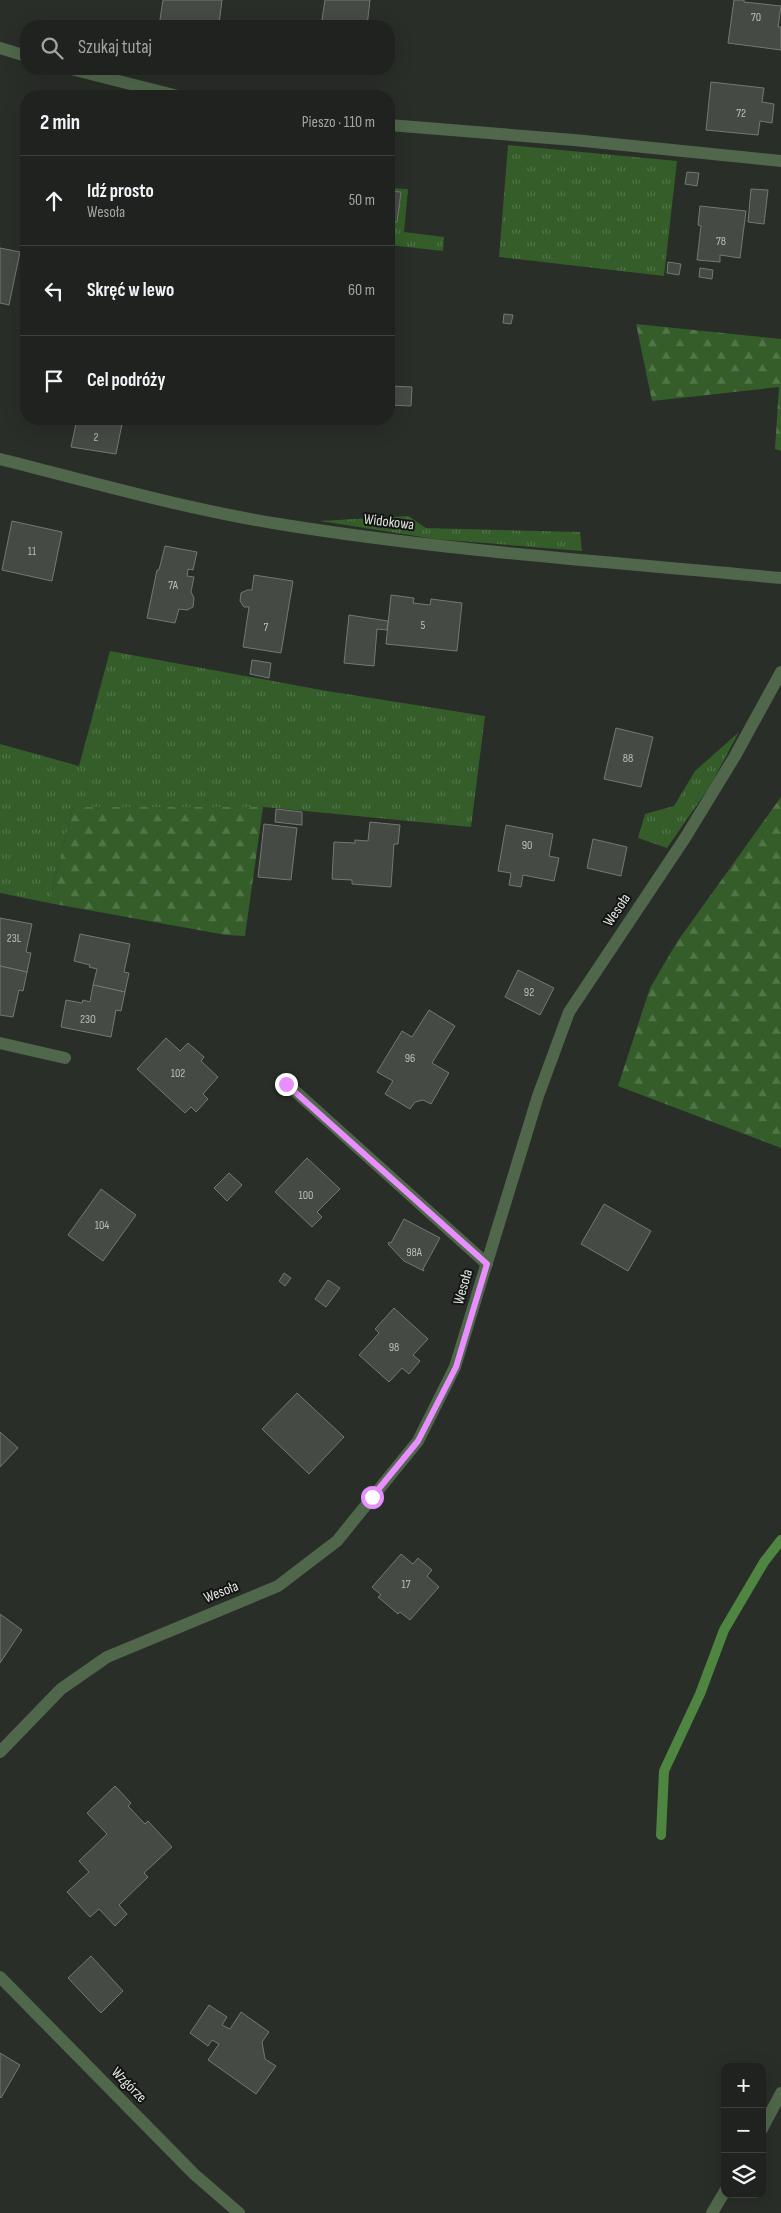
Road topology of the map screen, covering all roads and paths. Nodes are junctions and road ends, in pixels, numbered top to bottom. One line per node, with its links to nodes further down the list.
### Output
1 (0, 48): 2 (street)
2 (20, 54)
3 (95, 75): 4 (street)
4 (154, 90)
5 (395, 125): 6 (street)
6 (781, 160)
7 (0, 459): 8 (street, Widokowa)
8 (781, 578)
9 (781, 672): 13 (street, Wesoła)
10 (0, 1043): 11 (street)
11 (66, 1058)
12 (286, 1084): 13 (street)
13 (487, 1264): 14 (street, Wesoła)
14 (0, 1752)
15 (0, 1977): 19 (street, Wzgórze)
16 (781, 2094): 17 (street)
17 (766, 2122)
18 (721, 2198): 20 (street)
19 (239, 2213)
20 (712, 2213)

